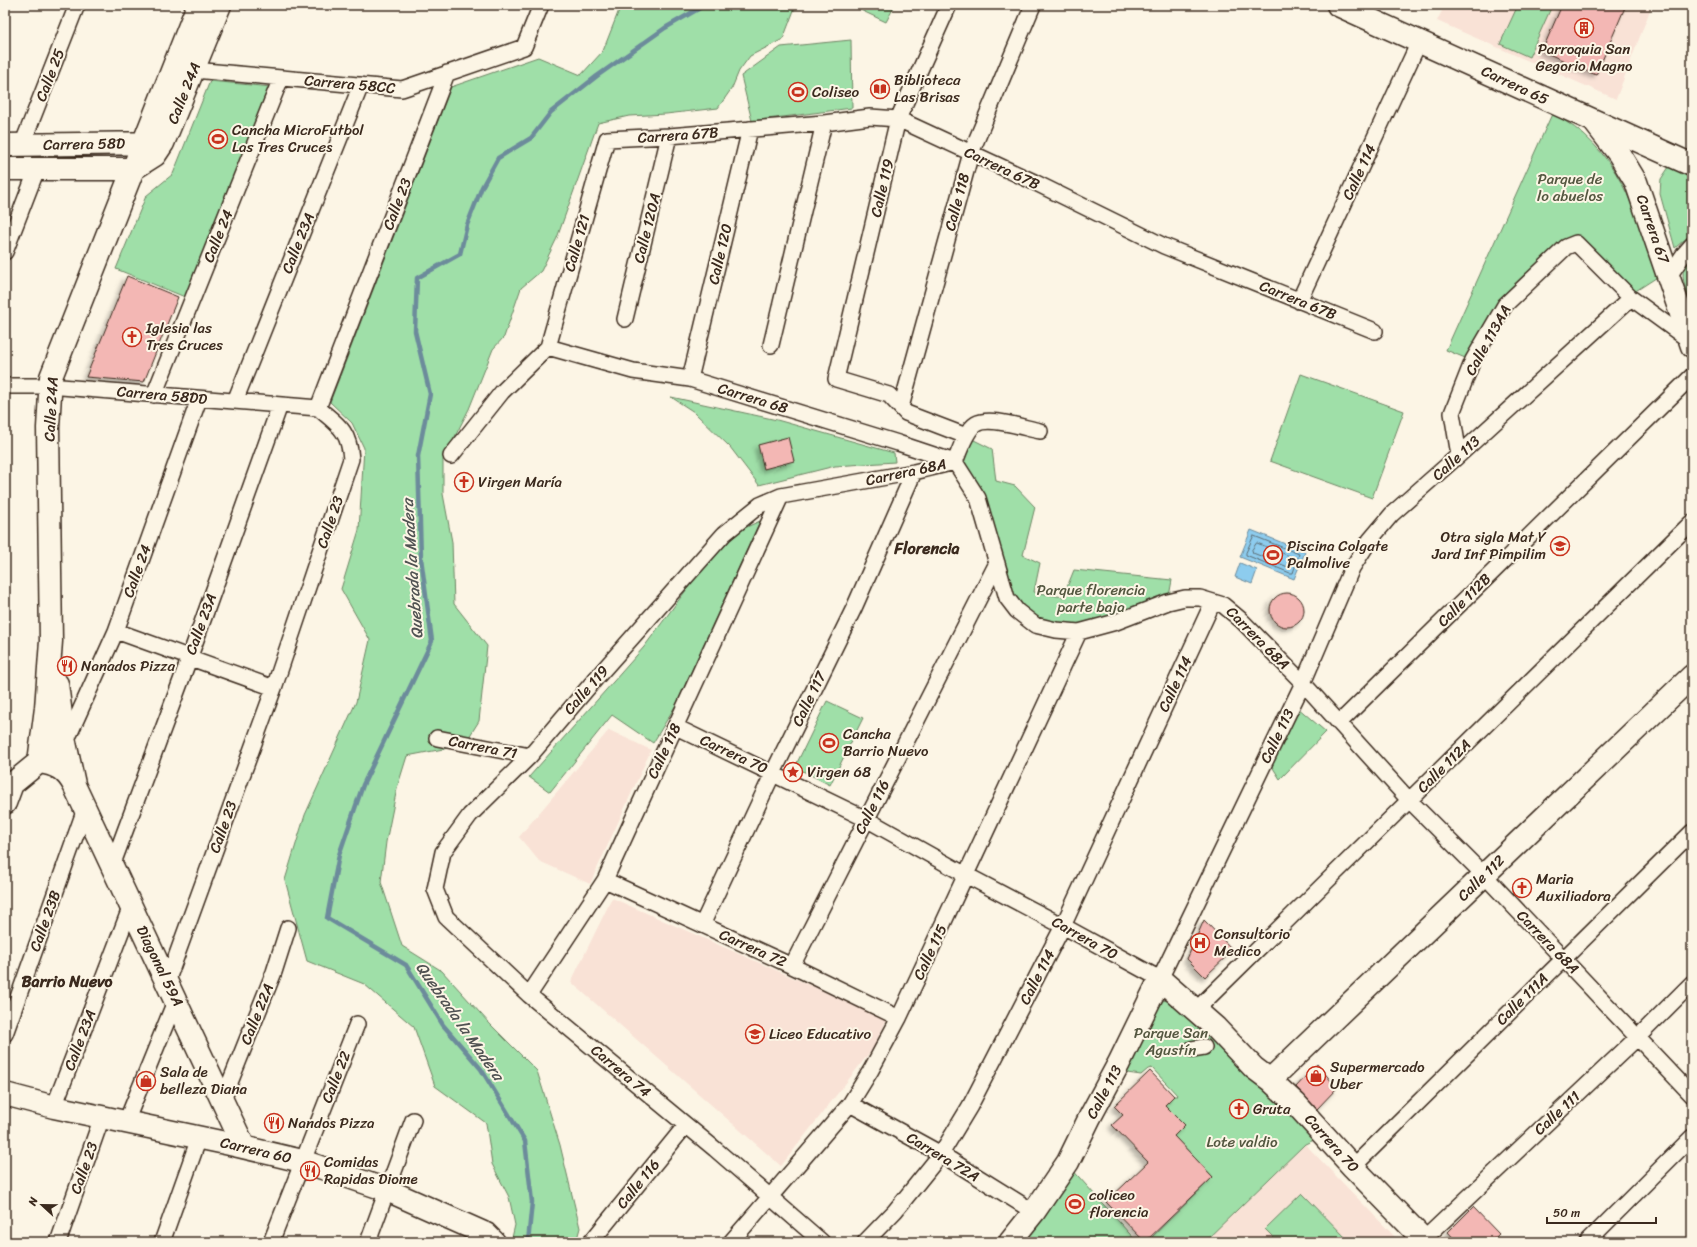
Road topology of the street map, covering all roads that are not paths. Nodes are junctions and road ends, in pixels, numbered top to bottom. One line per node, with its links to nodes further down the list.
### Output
1 (77, 5): 20 (street, Calle 25)
2 (198, 5): 19 (main road, Calle 24A)
3 (220, 5): 9 (main road, Calle 24A)
4 (541, 5): 10 (street, Carrera 58CC)
5 (949, 5): 13 (street, Calle 119)
6 (1033, 5): 22 (street, Calle 118)
7 (1338, 5): 8 (main road, Carrera 65)
8 (1419, 42): 14 (main road, Carrera 65); 32 (street, Calle 114)
9 (194, 70): 11 (street, Carrera 58CC); 19 (main road, Calle 24A)
10 (447, 74): 12 (street, Carrera 58CC); 47 (street, Calle 23)
11 (281, 78): 12 (street, Carrera 58CC); 42 (street, Calle 24)
12 (361, 85): 44 (street, Calle 23A)
13 (898, 119): 15 (street, Carrera 67B); 22 (street, Carrera 67B); 46 (street, Calle 119)
14 (1594, 122): 21 (main road, Carrera 65); 27 (main road, Carrera 67)
15 (824, 123): 16 (street, Carrera 67B); 36 (street)
16 (750, 129): 17 (street, Carrera 67B); 39 (street, Calle 120)
17 (669, 136): 18 (street, Carrera 67B); 33 (street, Calle 120A)
18 (607, 138): 37 (street, Calle 121)
19 (153, 143): 20 (main road, Carrera 58D); 26 (main road, Calle 24A)
20 (14, 145)
21 (1660, 150): 23 (main road, Carrera 65); 27 (main road)
22 (970, 153): 32 (street, Carrera 67B); 46 (street, Calle 118)
23 (1692, 165)
24 (5, 169): 25 (main road, Carrera 58D)
25 (37, 169): 26 (main road, Carrera 58D); 29 (street)
26 (133, 169): 41 (main road, Calle 24A)
27 (1636, 182): 30 (main road, Carrera 67)
28 (1692, 245): 30 (street)
29 (5, 252)
30 (1669, 276): 35 (main road, Carrera 67)
31 (1631, 298): 35 (street); 50 (street, Calle 113); 50 (street, Calle 113AA)
32 (1300, 301): 34 (street, Carrera 67B)
33 (625, 319)
34 (1375, 331)
35 (1691, 343)
36 (771, 345)
37 (548, 347): 39 (street, Carrera 68); 51 (street)
38 (1692, 376): 67 (street, Calle 112B)
39 (690, 379): 52 (street, Carrera 68)
40 (5, 386): 41 (street, Carrera 58DD)
41 (49, 386): 42 (street, Carrera 58DD); 61 (main road, Calle 24A)
42 (154, 395): 43 (street, Carrera 58DD)
43 (199, 399): 44 (street, Carrera 58DD); 59 (street, Calle 24)
44 (235, 401): 45 (street, Carrera 58DD)
45 (280, 405): 47 (street, Carrera 58DD); 62 (street, Calle 23A)
46 (901, 407): 48 (street)
47 (318, 408): 65 (street, Calle 23)
48 (971, 430): 49 (street); 52 (street)
49 (1040, 431)
50 (1460, 455): 64 (street, Calle 113)
51 (451, 456)
52 (955, 462): 53 (street, Carrera 68A); 57 (street, Carrera 68A)
53 (914, 472): 54 (street, Carrera 68A); 73 (street, Calle 117)
54 (781, 496): 55 (street, Carrera 68A); 68 (street, Calle 118)
55 (760, 505): 71 (street, Calle 119)
56 (1692, 522): 76 (street, Calle 112A)
57 (997, 563): 60 (street, Carrera 68A); 78 (street, Calle 116)
58 (1213, 602): 60 (street, Carrera 68A); 64 (street, Carrera 68A); 87 (street, Calle 114)
59 (116, 631): 62 (street); 69 (street, Calle 24)
60 (1079, 632): 81 (street, Calle 115)
61 (51, 641): 66 (main road, Calle 24A); 69 (main road, Calle 24A)
62 (189, 658): 65 (street); 80 (street, Calle 23A)
63 (1692, 676): 82 (main road, Calle 112)
64 (1303, 683): 67 (street, Carrera 68A); 91 (street, Calle 113)
65 (274, 688): 93 (street, Calle 23)
66 (46, 708): 69 (street); 72 (main road, Calle 24A)
67 (1339, 723): 76 (street, Carrera 68A)
68 (676, 727): 73 (street, Carrera 70); 83 (street, Calle 118)
69 (64, 738): 72 (street, Calle 24); 74 (main road, Diagonal 59A)
70 (437, 738): 71 (street, Carrera 71)
71 (530, 756): 84 (street, Calle 119)
72 (39, 762): 74 (main road, Diagonal 59A); 75 (main road)
73 (773, 773): 78 (street, Carrera 70); 86 (street, Calle 117)
74 (74, 785): 77 (main road, Diagonal 59A)
75 (7, 791)
76 (1409, 800): 82 (street, Carrera 68A); 95 (street, Calle 112A)
77 (85, 809): 80 (main road, Diagonal 59A); 98 (street, Calle 23B)
78 (866, 818): 81 (street, Carrera 70); 90 (street, Calle 116)
79 (1692, 832): 89 (street, Calle 111A)
80 (112, 866): 85 (main road, Diagonal 59A)
81 (966, 875): 87 (street, Carrera 70); 96 (street, Calle 115)
82 (1484, 875): 89 (street, Carrera 68A); 100 (main road, Calle 112)
83 (605, 880): 86 (street, Carrera 72); 94 (street, Calle 118)
84 (434, 889): 94 (street, Carrera 74)
85 (131, 906): 93 (main road, Diagonal 59A); 105 (street, Calle 23A)
86 (702, 925): 90 (street, Carrera 72)
87 (1063, 926): 91 (street, Carrera 70); 113 (street, Calle 114)
88 (288, 928): 103 (street, Calle 22A)
89 (1564, 959): 99 (street, Carrera 68A); 115 (street, Calle 111A)
90 (792, 966): 96 (street, Carrera 72)
91 (1160, 979): 95 (main road, Carrera 70); 118 (main road, Calle 113)
92 (1692, 983): 99 (street, Calle 111)
93 (171, 990): 103 (main road, Diagonal 59A); 108 (street, Calle 23)
94 (529, 995): 109 (street, Carrera 74)
95 (1196, 1010): 100 (main road, Carrera 70)
96 (899, 1018): 104 (street, Calle 115)
97 (357, 1024): 114 (street, Calle 22)
98 (5, 1034)
99 (1638, 1037): 101 (street, Carrera 68A); 120 (street, Calle 111)
100 (1270, 1080): 115 (main road, Carrera 70)
101 (1692, 1095)
102 (6, 1096): 105 (main road, Carrera 60)
103 (223, 1100): 112 (main road, Diagonal 59A)
104 (850, 1104): 113 (street, Carrera 72A); 117 (street, Calle 115)
105 (54, 1107): 106 (main road, Carrera 60)
106 (102, 1117): 108 (main road, Carrera 60); 121 (street, Calle 23)
107 (413, 1120): 116 (street)
108 (126, 1122): 110 (main road, Carrera 60)
109 (686, 1125): 117 (street, Carrera 74); 125 (street, Calle 116)
110 (199, 1138): 112 (main road, Carrera 60); 122 (street)
111 (1692, 1138): 130 (street)
112 (244, 1147): 114 (main road, Carrera 60)
113 (941, 1154): 118 (street, Carrera 72A); 128 (street, Calle 114)
114 (302, 1161): 116 (main road, Carrera 60); 123 (street, Calle 22)
115 (1353, 1167): 120 (main road, Carrera 70)
116 (387, 1190): 119 (main road, Carrera 60); 124 (street)
117 (770, 1198): 126 (street, Calle 115); 127 (street, Carrera 74)
118 (1034, 1212): 129 (main road, Calle 113)
119 (488, 1239)
120 (1424, 1241)
121 (58, 1242)
122 (162, 1242)
123 (271, 1242)
124 (368, 1242)
125 (591, 1242)
126 (731, 1242)
127 (822, 1242)
128 (865, 1242)
129 (1010, 1242)
130 (1587, 1242)

